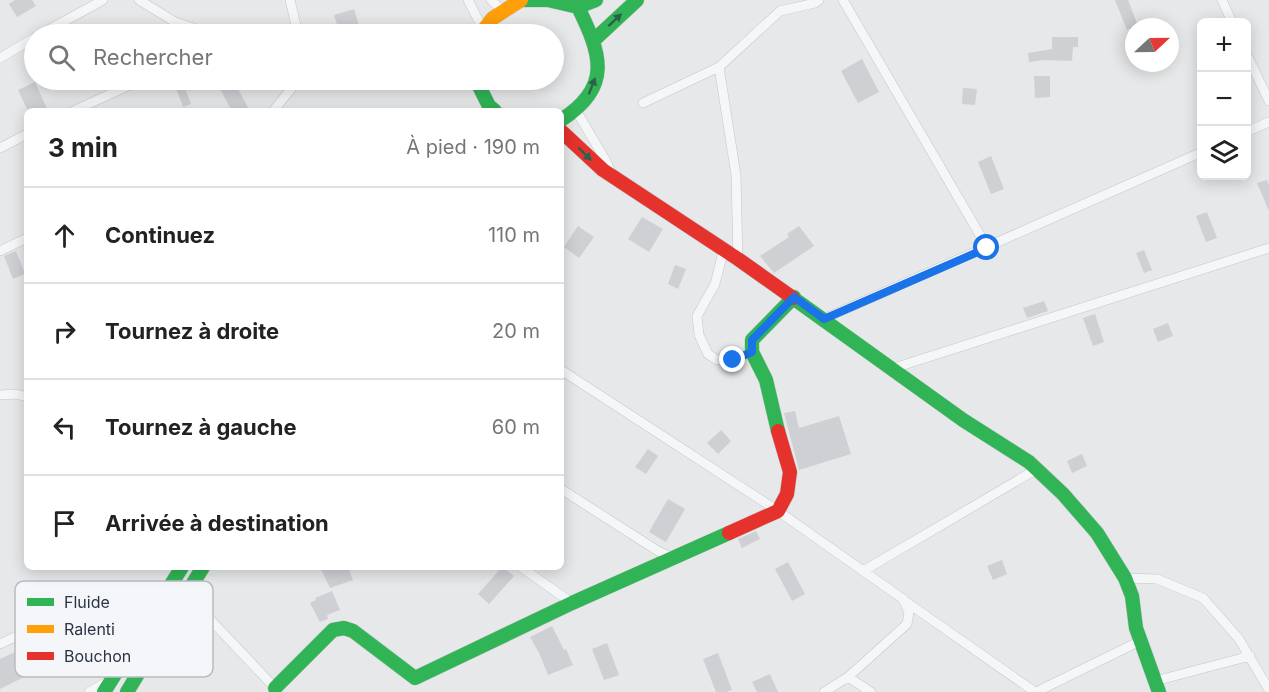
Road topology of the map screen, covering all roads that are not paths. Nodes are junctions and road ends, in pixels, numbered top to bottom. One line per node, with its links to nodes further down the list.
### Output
1 (103, 0): 15 (street)
2 (139, 0): 16 (street)
3 (290, 0): 17 (street)
4 (468, 0): 18 (street)
5 (491, 0): 13 (street)
6 (523, 0): 12 (main road); 13 (main road)
7 (596, 0): 12 (main road)
8 (637, 0): 20 (main road, one-way to 8)
9 (819, 0): 24 (street)
10 (843, 0): 43 (street)
11 (1222, 0): 14 (street)
12 (578, 7): 20 (main road)
13 (502, 10): 19 (main road)
14 (1230, 18)
15 (59, 24)
16 (183, 24)
17 (296, 24)
18 (478, 24)
19 (489, 24)
20 (594, 40): 33 (main road, one-way to 20)
21 (24, 44): 22 (street)
22 (0, 58)
23 (1251, 63): 28 (street)
24 (719, 67): 29 (street); 47 (street)
25 (119, 90): 30 (street)
26 (290, 90): 31 (street)
27 (480, 90): 32 (main road)
28 (1269, 101)
29 (643, 103)
30 (80, 108)
31 (275, 108)
32 (489, 108)
33 (577, 112): 34 (main road); 41 (street)
34 (564, 118)
35 (1269, 122): 36 (street)
36 (1251, 130)
37 (564, 134): 41 (main road, one-way to 41)
38 (24, 136): 39 (street)
39 (0, 148)
40 (1197, 154): 43 (street)
41 (612, 175): 45 (main road)
42 (24, 239): 46 (street)
43 (987, 248): 49 (street)
44 (1269, 248): 51 (street)
45 (724, 249): 47 (main road); 50 (street)
46 (0, 251)
47 (738, 259): 48 (main road)
48 (794, 297): 49 (main road); 50 (main road)
49 (824, 319): 51 (main road)
50 (752, 352): 57 (main road)
51 (891, 369): 55 (main road)
52 (564, 372): 57 (street)
53 (0, 395): 54 (street)
54 (24, 396)
55 (1036, 469): 60 (street); 61 (main road)
56 (564, 491): 58 (street)
57 (778, 511): 58 (main road); 60 (street)
58 (675, 558): 63 (main road)
59 (525, 570): 63 (street)
60 (862, 571): 62 (street)
61 (1125, 578): 66 (main road); 68 (street)
62 (903, 599): 71 (street); 81 (street)
63 (572, 603): 74 (main road)
64 (213, 622): 74 (street)
65 (15, 637): 67 (street)
66 (1140, 641): 73 (main road); 81 (street)
67 (0, 644)
68 (1250, 656): 73 (street); 75 (street)
69 (114, 677): 72 (main road)
70 (136, 677): 78 (main road)
71 (848, 677): 79 (street); 80 (street)
72 (112, 680): 76 (street); 77 (main road)
73 (1157, 686)
74 (277, 690)
75 (1269, 690)
76 (89, 692)
77 (104, 692)
78 (127, 692)
79 (824, 692)
80 (871, 692)
81 (1035, 692)

